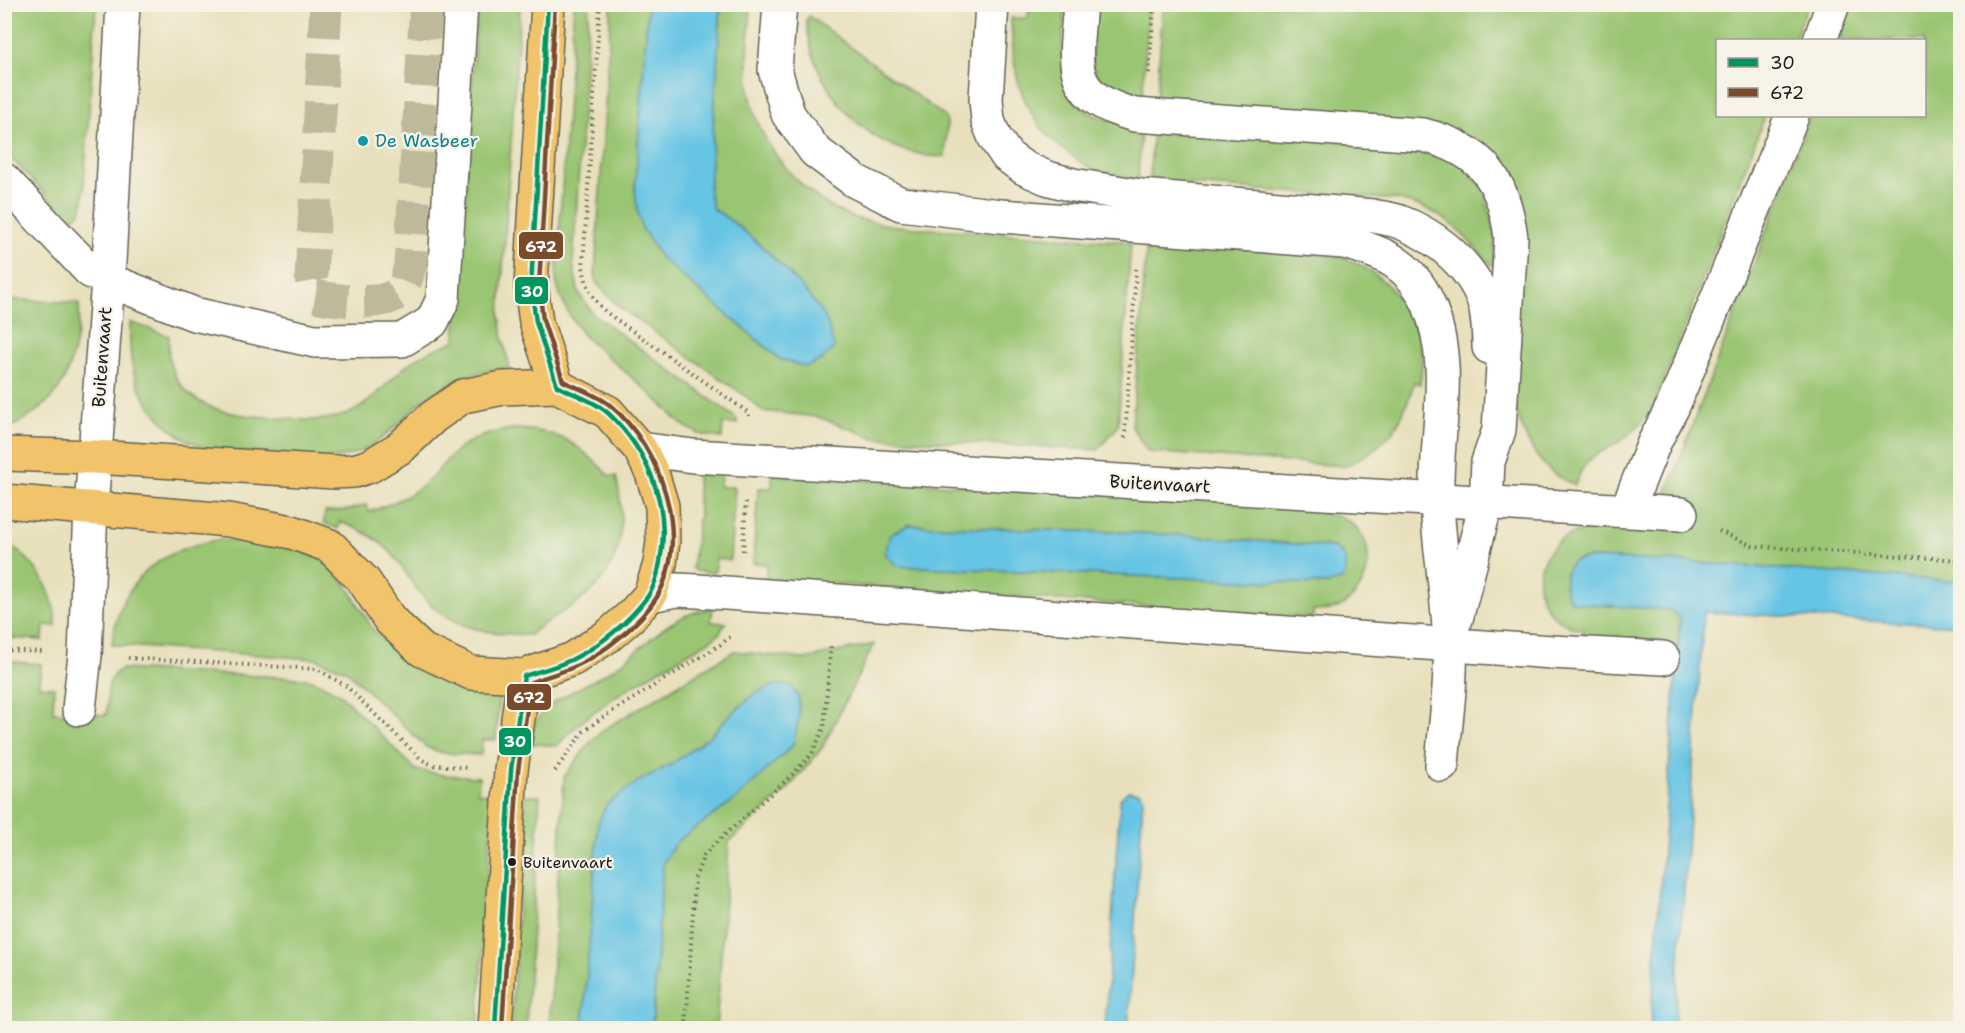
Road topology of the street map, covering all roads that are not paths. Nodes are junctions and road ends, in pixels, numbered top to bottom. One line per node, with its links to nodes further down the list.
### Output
1 (123, 4): 11 (street, Buitenvaart)
2 (461, 4): 11 (street)
3 (548, 4): 12 (main road)
4 (780, 4): 17 (street)
5 (992, 4): 16 (street)
6 (1080, 4): 16 (street)
7 (1833, 4): 8 (street)
8 (1820, 39)
9 (1792, 117): 21 (street)
10 (4, 180): 11 (street)
11 (108, 280): 15 (street, Buitenvaart)
12 (557, 386): 13 (main road); 15 (main road)
13 (640, 449): 17 (street, Buitenvaart); 23 (main road)
14 (4, 454): 15 (main road)
15 (95, 457): 20 (street, Buitenvaart)
16 (1488, 462): 19 (street)
17 (1437, 500): 19 (street, Buitenvaart); 24 (street)
18 (4, 501): 20 (main road)
19 (1486, 503): 21 (street, Buitenvaart); 24 (street)
20 (91, 508): 26 (main road); 27 (street, Buitenvaart)
21 (1627, 510): 22 (street, Buitenvaart)
22 (1681, 514)
23 (650, 595): 24 (street); 26 (main road)
24 (1450, 645): 25 (street); 28 (street)
25 (1664, 658)
26 (524, 676): 29 (main road)
27 (79, 709)
28 (1442, 765)
29 (495, 1029)

